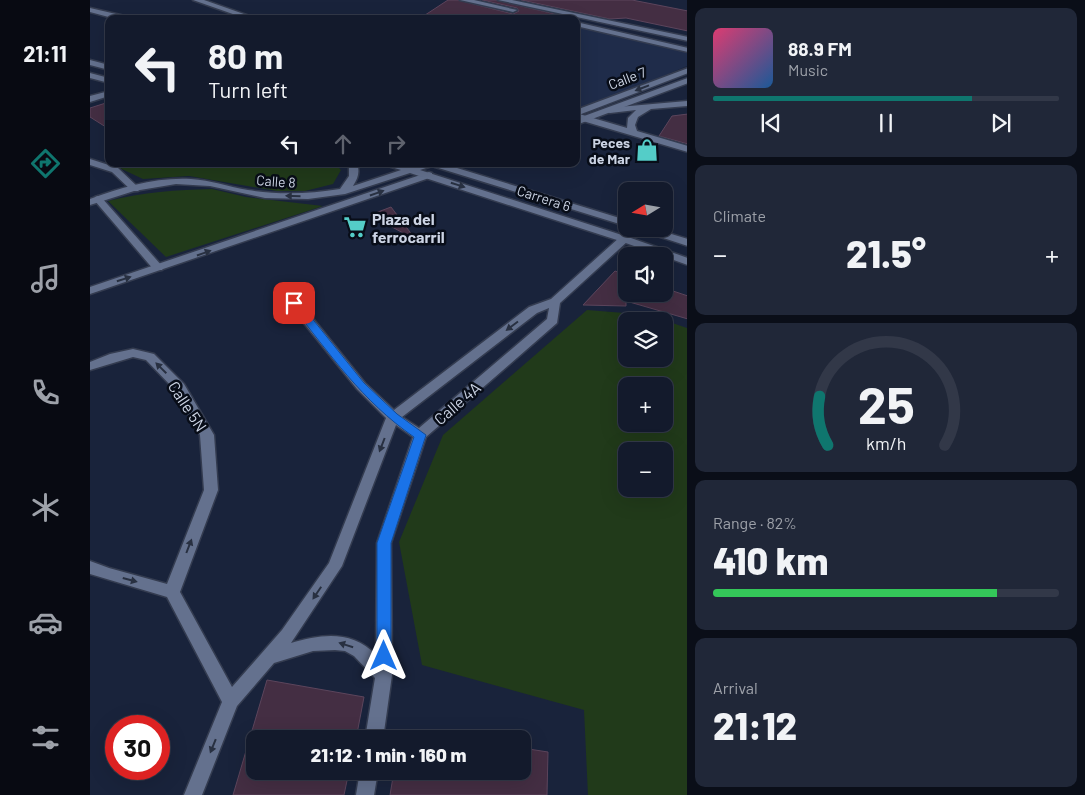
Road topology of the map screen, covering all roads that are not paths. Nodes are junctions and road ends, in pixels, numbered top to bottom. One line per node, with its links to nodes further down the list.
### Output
1 (197, 0): 8 (street)
2 (464, 0): 6 (street)
3 (502, 0): 4 (street)
4 (528, 5): 6 (street); 10 (street)
5 (90, 10): 7 (street)
6 (522, 12): 9 (street)
7 (110, 15)
8 (243, 15)
9 (535, 15)
10 (568, 15)
11 (580, 18): 13 (street)
12 (580, 25): 14 (street)
13 (626, 26): 14 (street); 15 (street)
14 (619, 34): 16 (street)
15 (687, 40)
16 (687, 50)
17 (90, 62): 18 (street)
18 (105, 67)
19 (687, 70): 28 (street, Calle 7, one-way to 28)
20 (90, 75): 21 (street)
21 (105, 80)
22 (687, 80): 27 (street, Calle 7)
23 (105, 94): 24 (street)
24 (90, 99)
25 (687, 103): 26 (street)
26 (654, 107): 27 (street); 32 (street)
27 (610, 110): 30 (street, Calle 7)
28 (580, 112)
29 (580, 115): 30 (street)
30 (587, 118): 31 (street, Calle 7); 32 (street)
31 (580, 121)
32 (634, 134): 33 (street)
33 (687, 149)
34 (90, 162): 35 (street)
35 (105, 167)
36 (106, 167): 44 (street)
37 (354, 167): 45 (street)
38 (401, 167): 42 (street, Carrera 6)
39 (420, 167): 42 (street, Calle 8)
40 (446, 167): 41 (street, Carrera 6)
41 (449, 168): 43 (street); 47 (street, Carrera 6)
42 (411, 170): 43 (street, Carrera 6); 45 (street, Calle 8)
43 (428, 175): 48 (street, Carrera 6, one-way to 48); 53 (street, one-way to 43)
44 (135, 189): 45 (street, Calle 8, one-way to 44); 46 (street, Calle 8)
45 (342, 192)
46 (94, 201): 53 (street)
47 (618, 220)
48 (618, 236)
49 (624, 238): 52 (street, Carrera 6); 55 (street)
50 (672, 238): 51 (street)
51 (687, 243)
52 (687, 262)
53 (158, 268): 54 (street, one-way to 53)
54 (90, 290)
55 (554, 302): 58 (street, one-way to 58); 59 (street, Calle 4A)
56 (294, 303): 58 (street)
57 (90, 366): 61 (street, Calle 5N, one-way to 57)
58 (393, 417): 59 (street); 62 (street, one-way to 62)
59 (420, 435): 63 (street, Calle 4A)
60 (90, 567): 61 (street, one-way to 61)
61 (172, 592): 64 (street)
62 (269, 657): 63 (street, one-way to 62); 64 (street)
63 (384, 675): 65 (street, Calle 4A)
64 (231, 701): 67 (street, one-way to 67)
65 (375, 730)
66 (367, 780): 68 (street)
67 (193, 795)
68 (365, 795)

